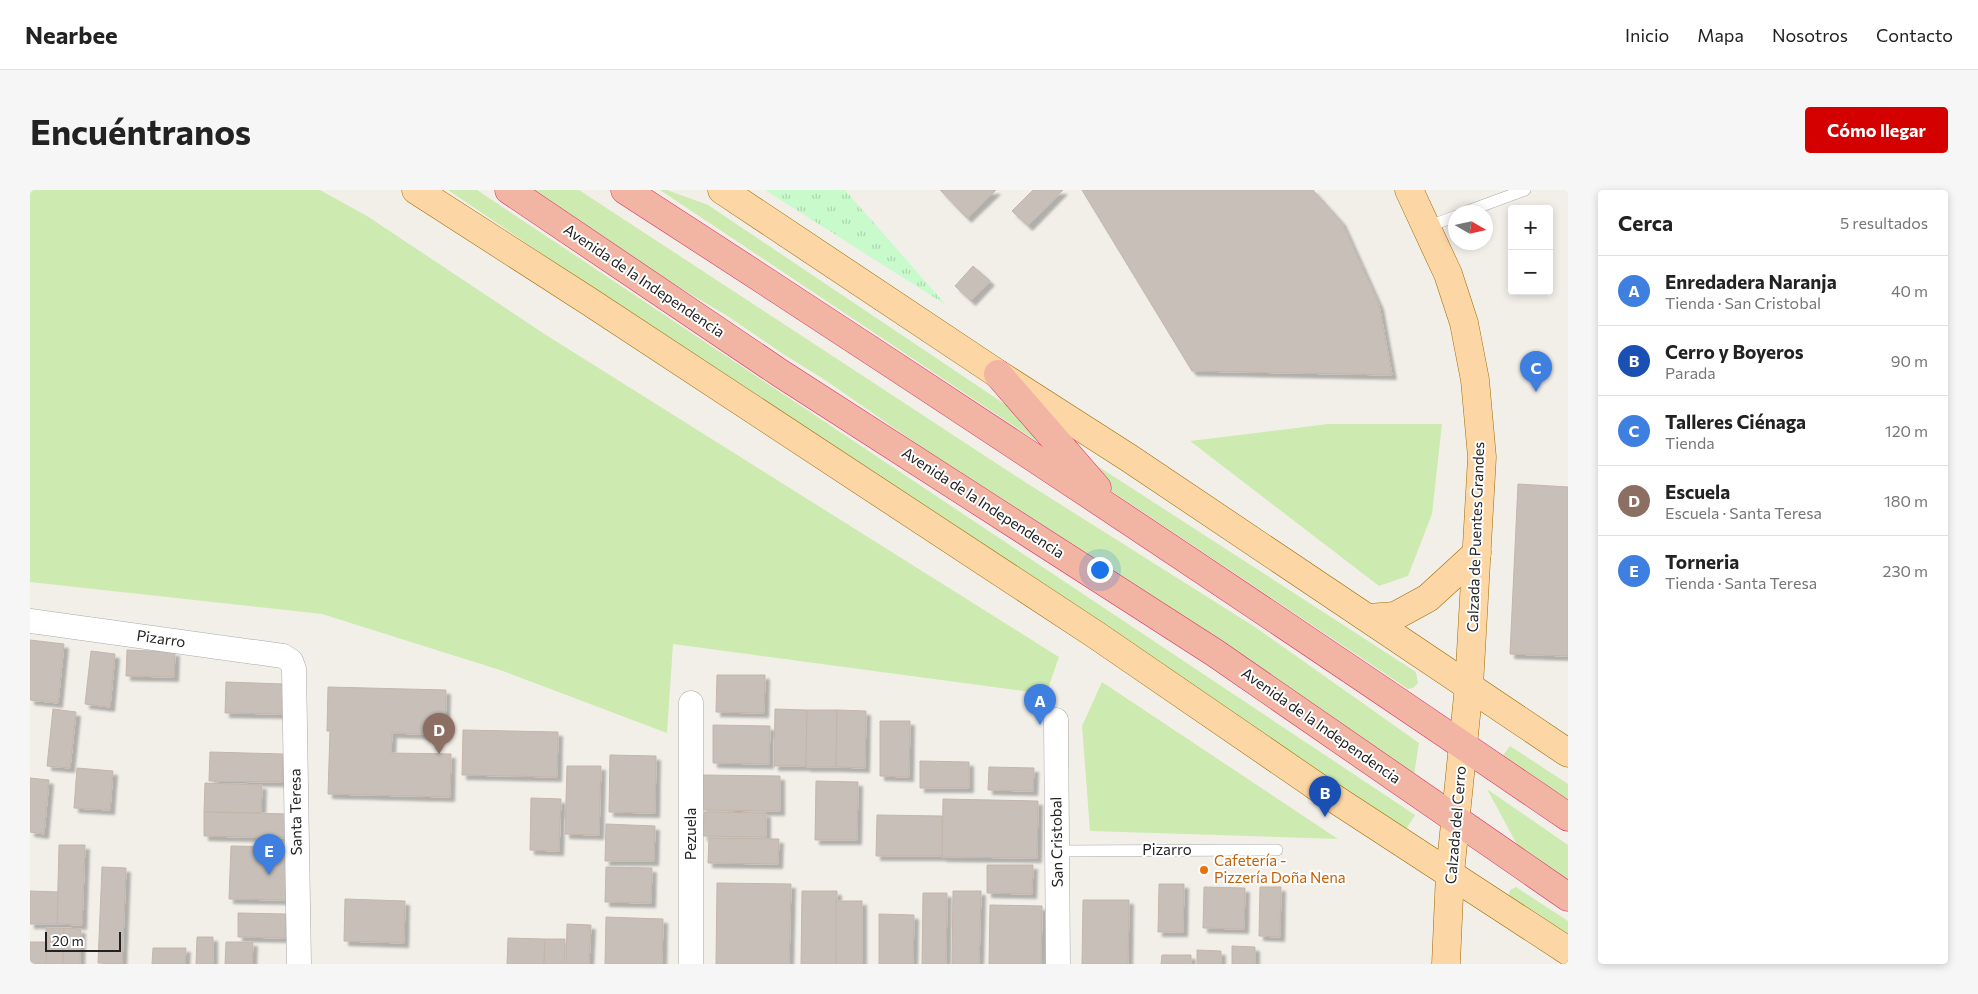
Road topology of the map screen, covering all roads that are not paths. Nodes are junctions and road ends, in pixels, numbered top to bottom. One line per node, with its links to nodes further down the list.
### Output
1 (416, 190): 25 (main road)
2 (508, 190): 22 (highway, Avenida de la Independencia)
3 (625, 190): 11 (highway)
4 (722, 190): 10 (main road)
5 (1409, 190): 9 (main road, Calzada de Puentes Grandes)
6 (1525, 190): 7 (lane)
7 (1484, 205)
8 (1448, 219): 9 (lane)
9 (1427, 227): 12 (main road, Calzada de Puentes Grandes)
10 (998, 374): 11 (highway); 13 (main road)
11 (1121, 516): 19 (highway)
12 (1477, 553): 13 (main road); 16 (main road, Calzada de Puentes Grandes)
13 (1368, 618): 16 (main road)
14 (30, 621): 15 (street, Pizarro)
15 (291, 660): 28 (street, Santa Teresa)
16 (1469, 686): 19 (main road, Calzada del Cerro); 20 (main road)
17 (691, 703): 29 (street, Pezuela)
18 (1056, 720): 24 (street, San Cristobal)
19 (1464, 744): 21 (highway); 22 (main road, Calzada del Cerro)
20 (1568, 753)
21 (1568, 816)
22 (1455, 820): 25 (main road, Calzada del Cerro); 26 (highway, Avenida de la Independencia)
23 (1277, 850): 24 (lane, Pizarro)
24 (1057, 851): 30 (street, San Cristobal)
25 (1450, 873): 27 (main road); 31 (main road, Calzada del Cerro)
26 (1568, 897)
27 (1568, 951)
28 (299, 964)
29 (691, 964)
30 (1058, 964)
31 (1446, 964)

